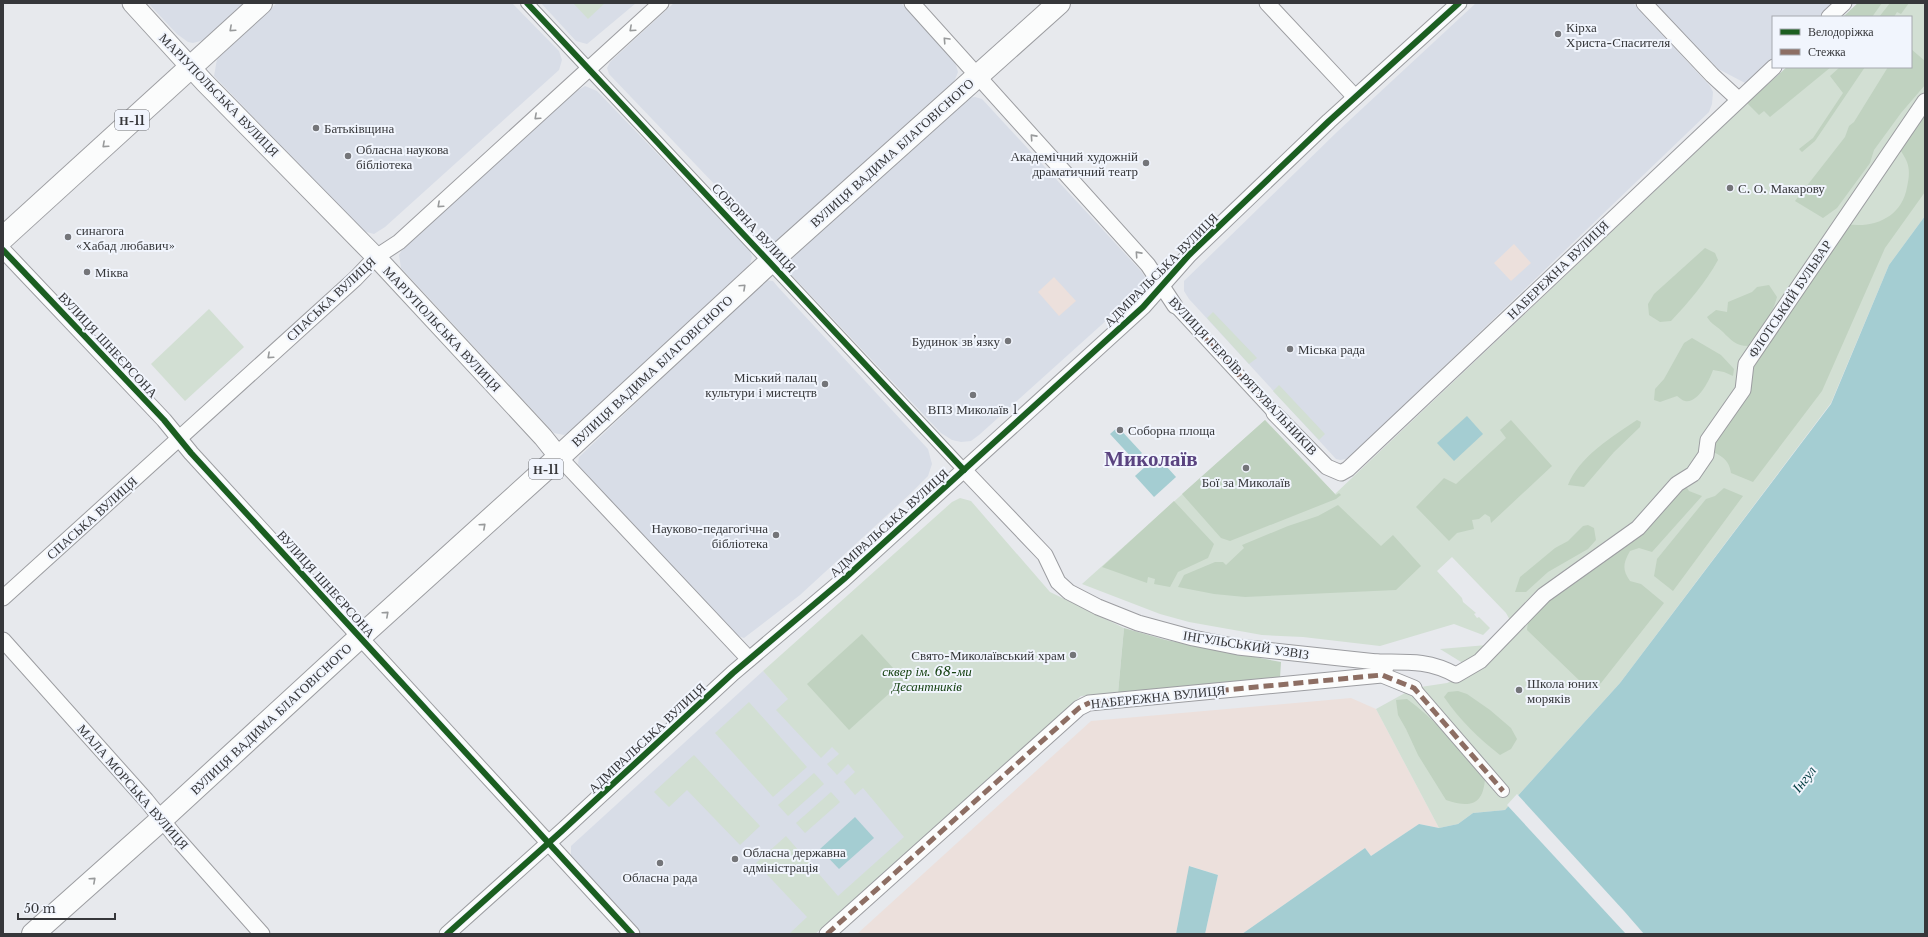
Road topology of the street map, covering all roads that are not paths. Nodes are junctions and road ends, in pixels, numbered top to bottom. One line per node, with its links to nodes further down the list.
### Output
1 (132, 3): 12 (street, МАРІУПОЛЬСЬКА ВУЛИЦЯ)
2 (261, 3): 12 (main road, Н-11, one-way to 12)
3 (527, 3): 14 (street, СОБОРНА ВУЛИЦЯ)
4 (661, 3): 14 (street, СПАСЬКА ВУЛИЦЯ, one-way to 14)
5 (912, 3): 15 (street, ВУЛИЦЯ ГЕРОЇВ РЯТУВАЛЬНИКІВ, one-way to 5)
6 (1059, 3): 15 (main road, ВУЛИЦЯ ВАДИМА БЛАГОВІСНОГО / Н-11)
7 (1267, 3): 16 (street)
8 (1459, 3): 16 (street, АДМІРАЛЬСЬКА ВУЛИЦЯ)
9 (1644, 3): 17 (street)
10 (1844, 3): 11 (street)
11 (1830, 16)
12 (191, 66): 19 (main road, Н-11, one-way to 19); 21 (street, МАРІУПОЛЬСЬКА ВУЛИЦЯ)
13 (1773, 68): 17 (street, НАБЕРЕЖНА ВУЛИЦЯ)
14 (590, 69): 21 (street, СПАСЬКА ВУЛИЦЯ, one-way to 21); 22 (street, СОБОРНА ВУЛИЦЯ)
15 (978, 76): 22 (main road, ВУЛИЦЯ ВАДИМА БЛАГОВІСНОГО / Н-11); 23 (street, ВУЛИЦЯ ГЕРОЇВ РЯТУВАЛЬНИКІВ, one-way to 15)
16 (1355, 97): 23 (street, АДМІРАЛЬСЬКА ВУЛИЦЯ)
17 (1738, 99): 29 (street, НАБЕРЕЖНА ВУЛИЦЯ)
18 (1925, 101): 34 (street, ФЛОТСЬКИЙ БУЛЬВАР)
19 (3, 238)
20 (3, 250): 26 (street, ВУЛИЦЯ ШНЕЄРСОНА)
21 (376, 257): 26 (street, СПАСЬКА ВУЛИЦЯ, one-way to 26); 27 (street, МАРІУПОЛЬСЬКА ВУЛИЦЯ)
22 (770, 262): 27 (main road, ВУЛИЦЯ ВАДИМА БЛАГОВІСНОГО / Н-11, one-way to 22); 28 (street, СОБОРНА ВУЛИЦЯ)
23 (1162, 285): 24 (street, ВУЛИЦЯ ГЕРОЇВ РЯТУВАЛЬНИКІВ); 28 (street, АДМІРАЛЬСЬКА ВУЛИЦЯ)
24 (1175, 306): 25 (street, ВУЛИЦЯ ГЕРОЇВ РЯТУВАЛЬНИКІВ)
25 (1274, 413): 29 (street, ВУЛИЦЯ ГЕРОЇВ РЯТУВАЛЬНИКІВ)
26 (179, 439): 30 (street, СПАСЬКА ВУЛИЦЯ); 31 (street, ВУЛИЦЯ ШНЕЄРСОНА)
27 (559, 457): 31 (main road, ВУЛИЦЯ ВАДИМА БЛАГОВІСНОГО / Н-11, one-way to 27); 33 (street, МАРІУПОЛЬСЬКА ВУЛИЦЯ)
28 (964, 470): 33 (street, АДМІРАЛЬСЬКА ВУЛИЦЯ); 34 (street, ІНГУЛЬСЬКИЙ УЗВІЗ)
29 (1341, 473)
30 (3, 598)
31 (360, 637): 37 (main road, ВУЛИЦЯ ВАДИМА БЛАГОВІСНОГО / Н-11); 38 (street, ВУЛИЦЯ ШНЕЄРСОНА)
32 (3, 640): 37 (street, МАЛА МОРСЬКА ВУЛИЦЯ)
33 (749, 658): 38 (street, АДМІРАЛЬСЬКА ВУЛИЦЯ)
34 (1377, 662): 35 (street, ІНГУЛЬСЬКИЙ УЗВІЗ)
35 (1414, 688): 36 (street, НАБЕРЕЖНА ВУЛИЦЯ); 43 (street, НАБЕРЕЖНА ВУЛИЦЯ)
36 (1503, 790)
37 (162, 819): 39 (main road, ВУЛИЦЯ ВАДИМА БЛАГОВІСНОГО / Н-11, one-way to 37); 40 (street, МАЛА МОРСЬКА ВУЛИЦЯ)
38 (548, 843): 41 (street, АДМІРАЛЬСЬКА ВУЛИЦЯ); 42 (street, ВУЛИЦЯ ШНЕЄРСОНА)
39 (33, 934)
40 (262, 934)
41 (447, 934)
42 (632, 934)
43 (827, 934)

